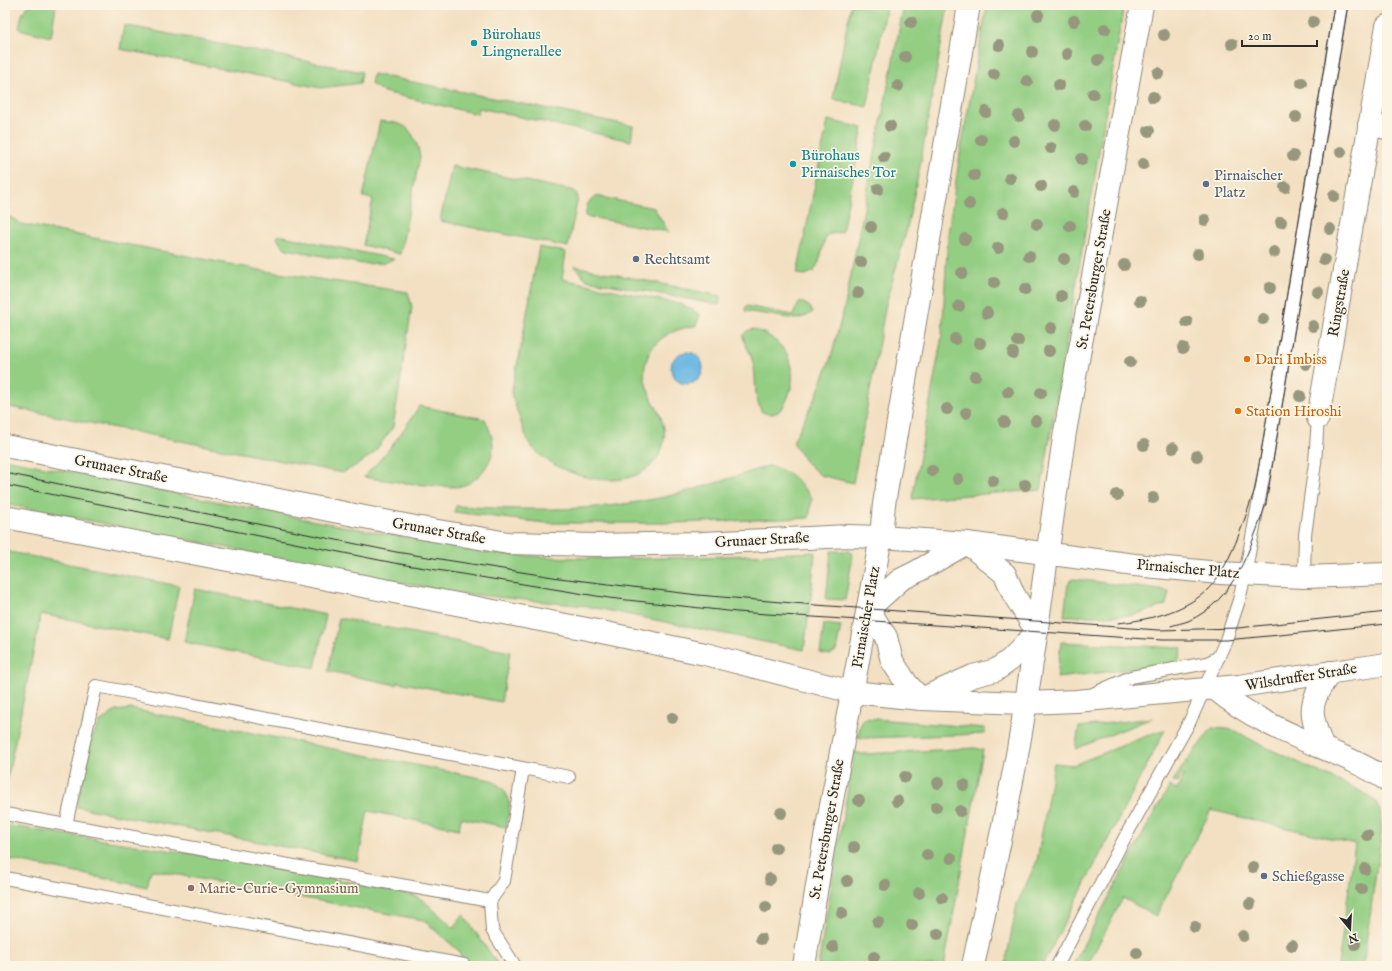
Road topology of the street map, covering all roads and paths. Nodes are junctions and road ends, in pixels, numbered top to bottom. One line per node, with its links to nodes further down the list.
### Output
1 (969, 5): 9 (main road)
2 (1142, 5): 11 (main road, St. Petersburger Straße)
3 (1341, 5): 12 (lane)
4 (1387, 26): 5 (main road, Ringstraße)
5 (1378, 127): 6 (main road, Ringstraße)
6 (1318, 418): 14 (lane, Ringstraße)
7 (5, 446): 9 (main road, Grunaer Straße)
8 (5, 517): 21 (main road)
9 (881, 537): 10 (main road, Pirnaischer Platz); 15 (main road, Pirnaischer Platz)
10 (967, 543): 11 (main road, Pirnaischer Platz); 15 (main road); 16 (main road)
11 (1047, 553): 12 (main road, Pirnaischer Platz); 16 (main road)
12 (1245, 574): 14 (main road, Pirnaischer Platz); 17 (lane)
13 (1387, 574): 14 (main road)
14 (1304, 577)
15 (868, 609): 21 (main road, Pirnaischer Platz); 22 (main road)
16 (1037, 632): 22 (main road); 24 (main road)
17 (1219, 657): 20 (lane); 23 (lane)
18 (1387, 664): 19 (main road, Wilsdruffer Straße)
19 (1331, 672): 20 (main road, Wilsdruffer Straße); 25 (main road)
20 (1209, 689): 23 (main road); 25 (main road); 37 (lane)
21 (852, 692): 22 (main road); 35 (main road, St. Petersburger Straße)
22 (921, 699): 24 (main road)
23 (1076, 701): 24 (main road)
24 (1026, 703): 36 (main road)
25 (1323, 748): 28 (main road)
26 (523, 769): 27 (lane); 30 (lane); 32 (lane)
27 (569, 777)
28 (1387, 780)
29 (5, 814): 30 (lane)
30 (66, 825): 32 (lane)
31 (5, 878): 33 (lane)
32 (490, 901): 34 (lane)
33 (464, 964)
34 (515, 966)
35 (804, 966)
36 (973, 966)
37 (1057, 966)

